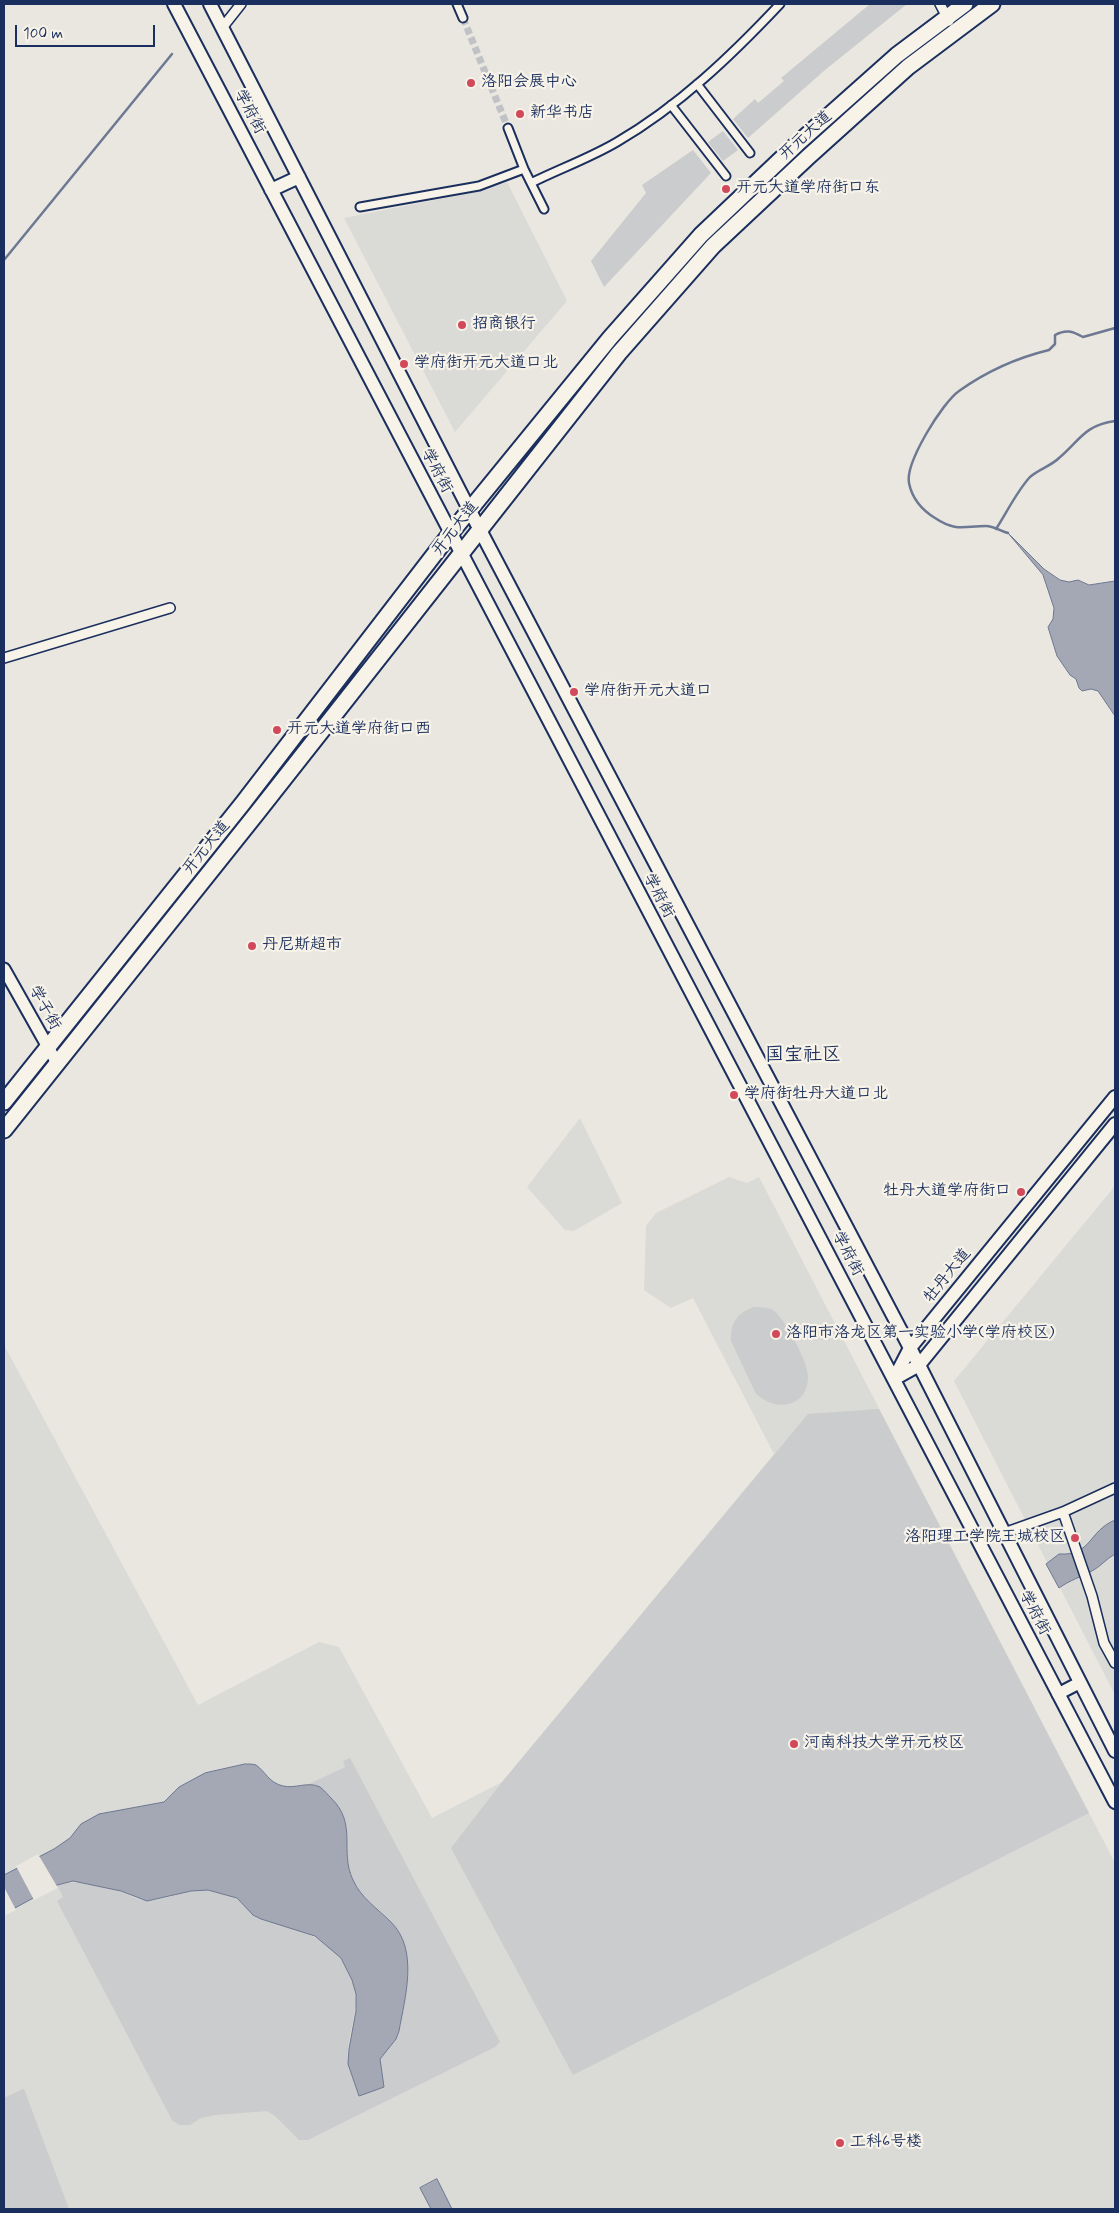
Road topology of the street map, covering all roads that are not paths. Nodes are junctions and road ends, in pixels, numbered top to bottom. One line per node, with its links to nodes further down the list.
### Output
1 (174, 4): 21 (main road, 学府街)
2 (210, 4): 11 (main road, 学府街)
3 (241, 4): 11 (street)
4 (458, 4): 10 (street)
5 (780, 4): 13 (street)
6 (965, 4): 9 (main road, 开元大道)
7 (992, 4): 8 (main road, 开元大道)
8 (976, 9): 12 (main road, 开元大道)
9 (944, 10): 12 (street); 24 (main road, 开元大道)
10 (463, 18)
11 (222, 28): 19 (main road, 学府街)
12 (955, 32): 25 (main road, 开元大道)
13 (697, 84): 14 (street); 16 (street)
14 (671, 105): 18 (street); 20 (street)
15 (508, 128): 17 (street)
16 (750, 153)
17 (524, 169): 20 (street); 22 (street)
18 (726, 176)
19 (299, 177): 21 (main road); 24 (main road, 学府街)
20 (531, 183): 23 (street)
21 (271, 190): 26 (main road, 学府街)
22 (360, 207)
23 (544, 209)
24 (470, 511): 25 (main road, 学府街); 26 (main road, 开元大道)
25 (480, 528): 27 (main road, 开元大道); 38 (main road, 学府街)
26 (450, 534): 27 (main road, 学府街); 32 (main road, 开元大道)
27 (460, 553): 33 (main road, 开元大道); 40 (main road, 学府街)
28 (170, 608): 29 (street)
29 (4, 658)
30 (4, 969): 32 (street, 学子街)
31 (4, 976): 32 (street, 学子街)
32 (46, 1049): 33 (street, 学子街); 35 (main road, 开元大道)
33 (56, 1064): 37 (main road, 开元大道)
34 (1115, 1097): 38 (main road, 牡丹大道)
35 (4, 1102)
36 (1115, 1124): 39 (main road)
37 (4, 1130)
38 (910, 1348): 39 (main road, 学府街); 40 (main road, 牡丹大道)
39 (919, 1365): 40 (main road); 43 (main road, 学府街)
40 (894, 1379): 46 (main road, 学府街)
41 (1115, 1488): 42 (street)
42 (1063, 1512): 43 (street); 44 (street)
43 (1004, 1533): 45 (main road, 学府街)
44 (1115, 1663)
45 (1079, 1683): 46 (street); 47 (main road, 学府街)
46 (1058, 1694): 48 (main road, 学府街)
47 (1115, 1751)
48 (1115, 1802)

